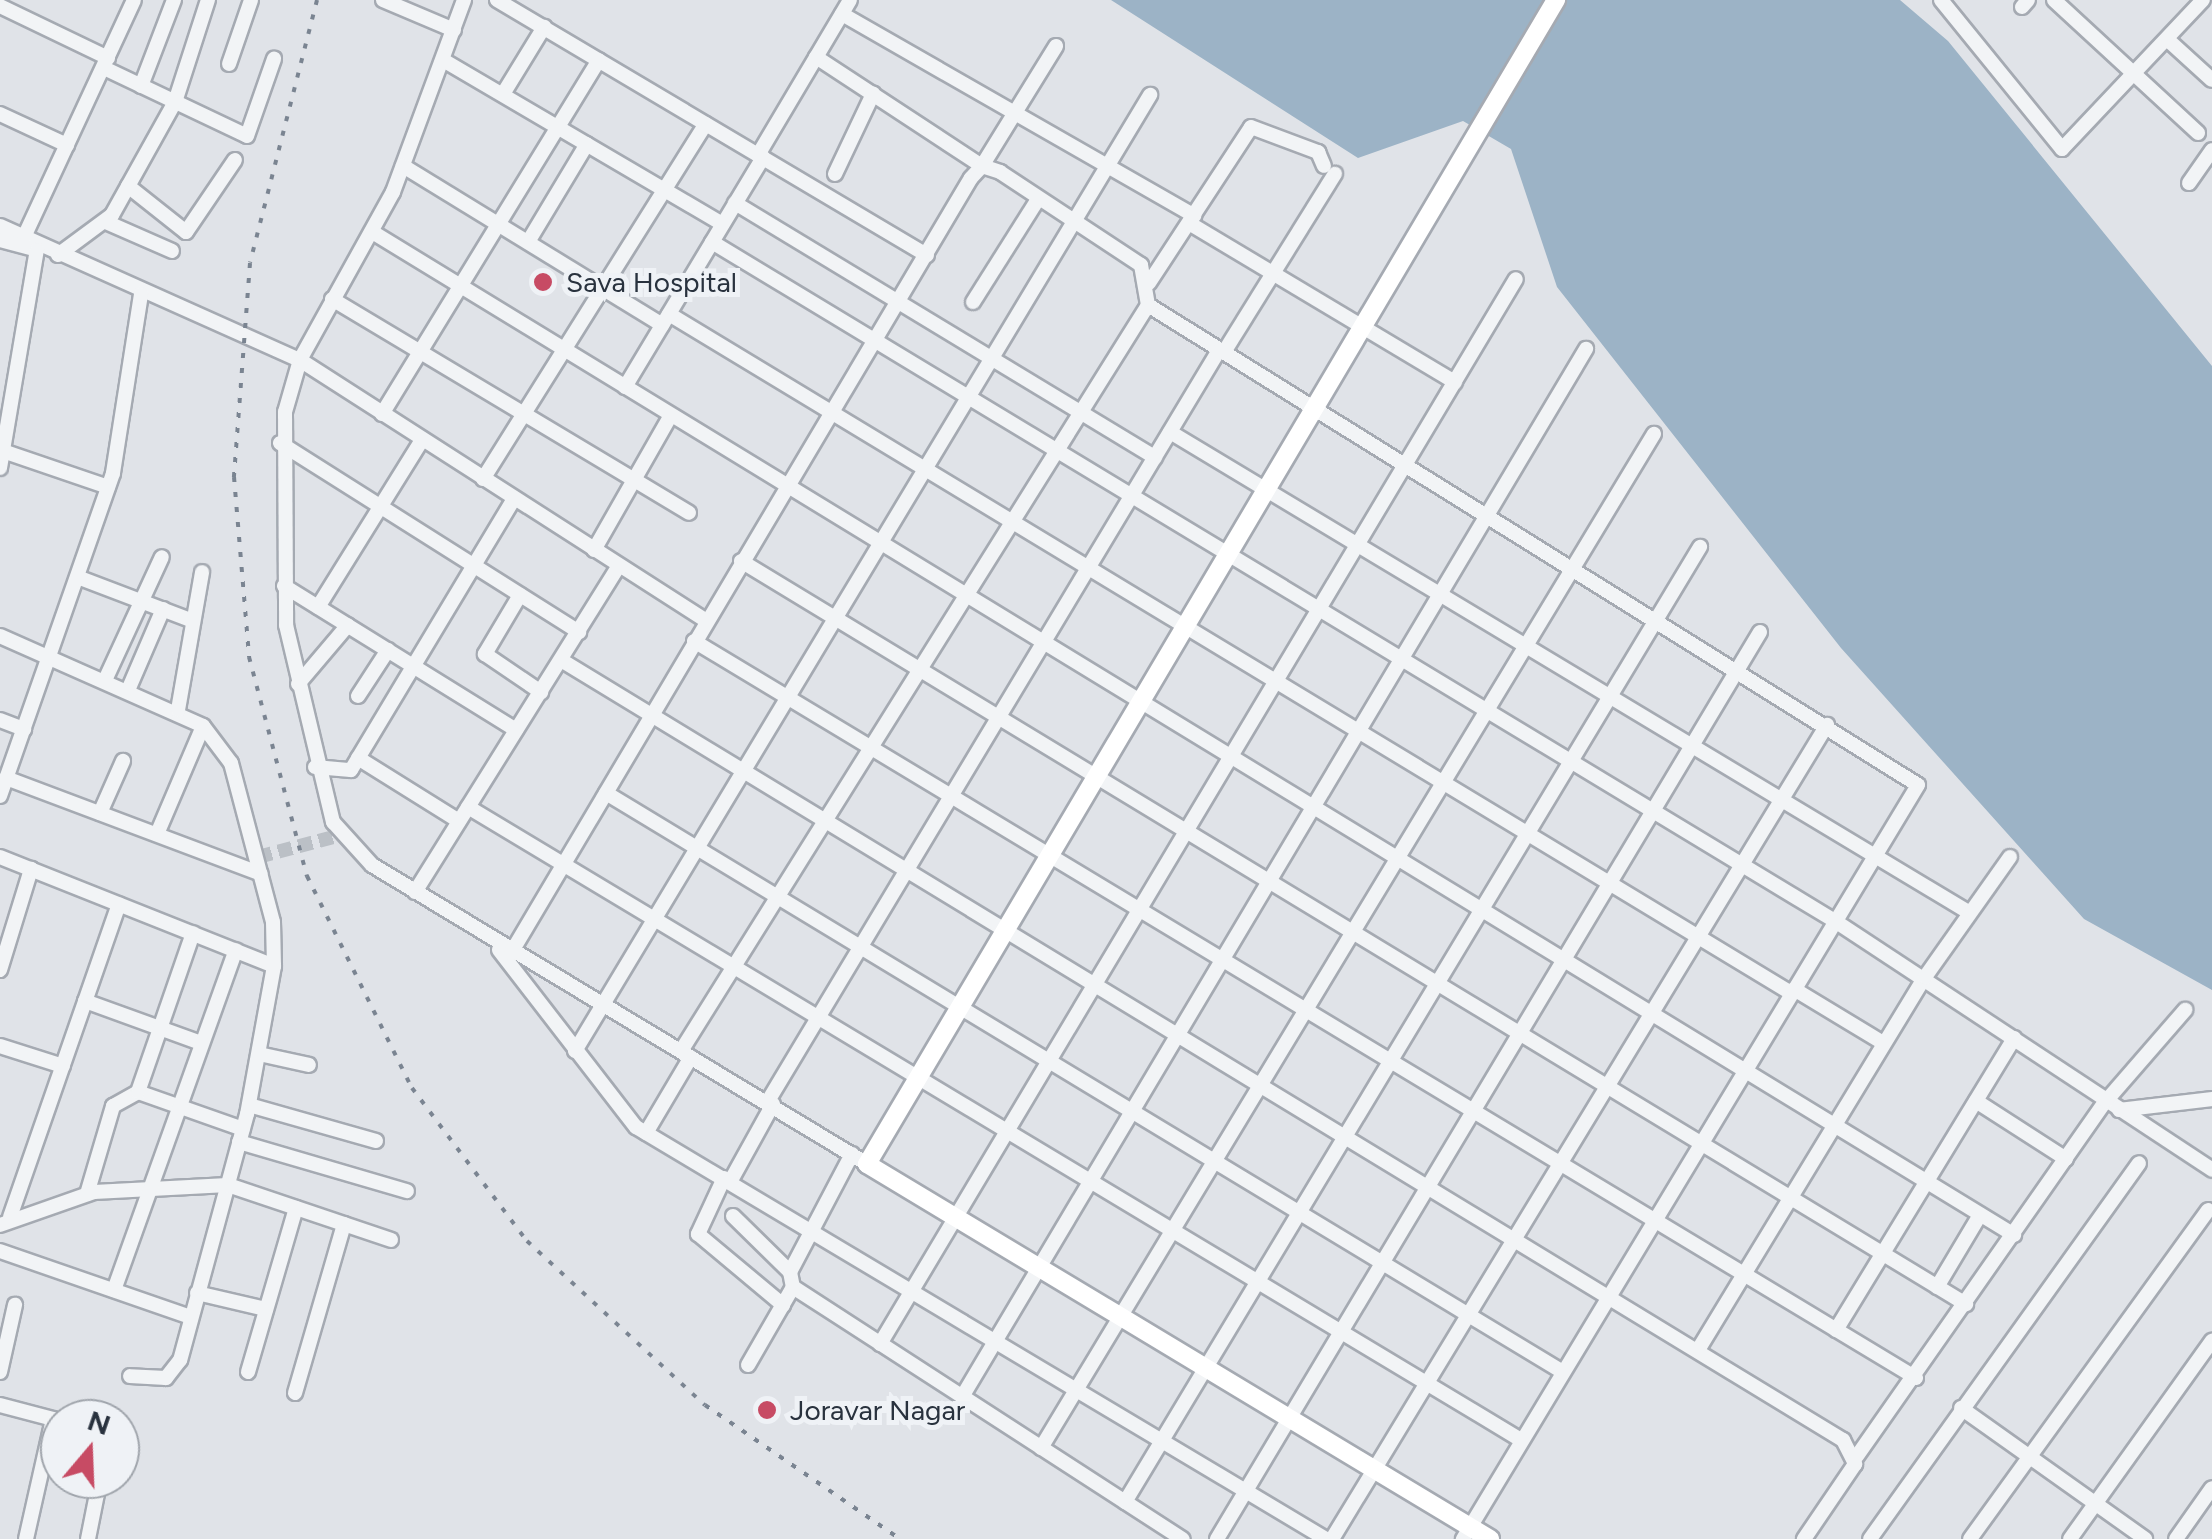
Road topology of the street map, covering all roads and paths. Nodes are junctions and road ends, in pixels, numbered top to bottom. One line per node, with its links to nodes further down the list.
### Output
1 (134, 0): 22 (street)
2 (174, 0): 26 (street)
3 (208, 0): 30 (street)
4 (251, 0): 23 (street)
5 (383, 0): 15 (street)
6 (464, 0): 15 (street)
7 (498, 0): 14 (street)
8 (1556, 0): 75 (main road)
9 (1941, 0): 24 (street)
10 (2054, 0): 24 (street)
11 (2208, 1): 16 (street)
12 (846, 7): 18 (street); 32 (street)
13 (4, 9): 22 (street)
14 (544, 28): 21 (street); 27 (street)
15 (454, 30): 20 (street)
16 (2168, 40): 24 (street); 25 (street)
17 (1056, 46): 32 (street)
18 (816, 58): 28 (street); 39 (street)
19 (274, 59): 30 (street)
20 (444, 60): 27 (street); 42 (street)
21 (599, 60): 33 (street); 34 (street)
22 (106, 63): 26 (street); 37 (street)
23 (229, 64)
24 (2137, 74): 35 (street)
25 (2212, 80)
26 (142, 86): 30 (street)
27 (503, 94): 34 (street)
28 (872, 94): 43 (street); 44 (street)
29 (1150, 96): 41 (street)
30 (174, 102): 46 (street)
31 (0, 114): 37 (street)
32 (1013, 115): 41 (street); 43 (street)
33 (706, 124): 39 (street); 47 (street)
34 (558, 127): 36 (street); 53 (street)
35 (2198, 133)
36 (587, 144): 47 (street); 59 (street)
37 (67, 145): 57 (street)
38 (2212, 150): 45 (street)
39 (761, 156): 49 (street); 63 (street)
40 (236, 160): 46 (street)
41 (1108, 165): 50 (street); 52 (street)
42 (404, 166): 53 (street); 56 (street)
43 (982, 166): 48 (street); 63 (street)
44 (835, 174)
45 (2188, 183)
46 (128, 186): 51 (street)
47 (661, 188): 54 (street); 68 (street)
48 (1038, 199): 52 (street); 72 (street)
49 (735, 204): 54 (street); 71 (street)
50 (1191, 219): 64 (street); 64 (street); 66 (street)
51 (106, 222): 61 (street); 62 (street)
52 (1074, 222): 66 (street); 81 (street)
53 (498, 224): 59 (street); 67 (street)
54 (723, 224): 60 (street)
55 (0, 226): 57 (street)
56 (374, 232): 67 (street); 70 (street)
57 (24, 237): 62 (street)
58 (0, 240): 62 (street)
59 (528, 242): 68 (street)
60 (712, 242): 74 (street); 76 (street)
61 (172, 251)
62 (49, 252): 69 (street); 97 (street)
63 (927, 255): 71 (street)
64 (1274, 273): 75 (street); 79 (street)
65 (1516, 279): 83 (street)
66 (1149, 283): 73 (street)
67 (461, 286): 78 (street); 80 (street)
68 (602, 287): 74 (street); 78 (street)
69 (141, 294): 82 (street); 105 (street)
70 (332, 299): 80 (street); 82 (street)
71 (901, 301): 76 (street); 81 (street)
72 (973, 302)
73 (1148, 305): 79 (street); 88 (street)
74 (666, 319): 84 (street); 87 (street)
75 (1362, 326): 83 (street); 86 (main road)
76 (876, 340): 85 (street); 87 (street)
77 (1586, 349): 111 (street)
78 (564, 350): 84 (street); 90 (street)
79 (1222, 351): 86 (street); 92 (street)
80 (420, 352): 89 (street); 90 (street)
81 (992, 358): 85 (street); 88 (street)
82 (300, 360): 89 (street); 95 (street)
83 (1455, 382): 99 (street)
84 (626, 387): 91 (street)
85 (970, 396): 96 (street); 100 (street)
86 (1314, 407): 99 (street); 106 (main road)
87 (833, 411): 100 (street); 104 (street)
88 (1080, 412): 96 (street); 98 (street)
89 (382, 414): 94 (street)
90 (524, 414): 102 (street); 103 (street)
91 (672, 415): 103 (street); 104 (street)
92 (1170, 432): 98 (street); 106 (street)
93 (1654, 434): 123 (street)
94 (422, 440): 102 (street); 109 (street)
95 (280, 443): 109 (street); 126 (street)
96 (1056, 449): 107 (street); 112 (street)
97 (2, 451): 101 (street); 105 (street)
98 (1155, 457): 107 (street)
99 (1406, 466): 111 (street); 113 (street)
100 (927, 467): 112 (street); 114 (street)
101 (0, 468)
102 (483, 479): 108 (street)
103 (634, 481): 110 (street); 116 (street)
104 (787, 486): 114 (street); 119 (street)
105 (108, 487): 125 (street)
106 (1266, 488): 113 (street); 117 (main road)
107 (1132, 494): 117 (street); 120 (street)
108 (514, 499): 116 (street); 121 (street)
109 (382, 508): 121 (street); 131 (street)
110 (688, 514)
111 (1490, 517): 123 (street); 127 (street)
112 (1014, 519): 120 (street); 129 (street)
113 (1362, 540): 127 (street); 133 (street)
114 (881, 544): 129 (street); 134 (street)
115 (1700, 547): 135 (street)
116 (594, 550): 122 (street)
117 (1227, 553): 133 (street); 138 (main road)
118 (162, 557): 130 (street)
119 (742, 561): 134 (street); 137 (street)
120 (1090, 565): 138 (street); 145 (street)
121 (474, 566): 128 (street); 150 (street)
122 (619, 566): 137 (street); 140 (street)
123 (1574, 568): 135 (street); 144 (street)
124 (202, 572): 136 (street)
125 (80, 578): 130 (street); 147 (street)
126 (284, 586): 131 (street); 155 (street)
127 (1446, 590): 144 (street); 148 (street)
128 (520, 595): 140 (street); 157 (street)
129 (967, 596): 145 (street); 152 (street)
130 (142, 600): 132 (street); 153 (street)
131 (318, 607): 139 (street)
132 (163, 609): 136 (street); 156 (street)
133 (1320, 609): 148 (street); 154 (street)
134 (836, 618): 152 (street); 160 (street)
135 (1658, 619): 151 (street); 158 (street)
136 (193, 620): 162 (street)
137 (706, 621): 143 (street)
138 (1186, 622): 154 (street); 161 (main road)
139 (348, 625): 146 (street); 155 (street)
140 (578, 632): 149 (street)
141 (1760, 632): 151 (street)
142 (0, 636): 147 (street)
143 (694, 641): 160 (street); 164 (street)
144 (1529, 641): 158 (street); 163 (street)
145 (1043, 642): 161 (street); 165 (street)
146 (388, 650): 150 (street); 159 (street)
147 (50, 655): 153 (street); 169 (street)
148 (1404, 659): 163 (street); 171 (street)
149 (561, 660): 157 (street); 164 (street)
150 (414, 666): 170 (street); 175 (street)
151 (1739, 668): 167 (street); 172 (street)
152 (922, 669): 165 (street); 173 (street)
153 (106, 678): 156 (street)
154 (1278, 679): 171 (street); 174 (street)
155 (298, 684): 178 (street)
156 (129, 688): 162 (street)
157 (541, 692): 170 (street)
158 (1614, 692): 172 (street); 176 (street)
159 (358, 696)
160 (788, 697): 173 (street); 179 (street)
161 (1139, 701): 174 (street); 180 (main road)
162 (178, 710): 168 (street)
163 (1488, 710): 176 (street); 182 (street)
164 (651, 715): 179 (street); 183 (street)
165 (999, 716): 180 (street); 184 (street)
166 (0, 720): 169 (street)
167 (1828, 725): 186 (street); 198 (street)
168 (203, 726): 194 (street); 206 (street)
169 (24, 729): 181 (street)
170 (516, 730): 187 (street)
171 (1361, 730): 182 (street); 188 (street)
172 (1695, 742): 186 (street); 189 (street)
173 (874, 748): 184 (street); 192 (street)
174 (1231, 757): 188 (street); 193 (street)
175 (358, 758): 178 (street); 191 (street)
176 (1574, 760): 189 (street); 195 (street)
177 (123, 761): 190 (street)
178 (315, 766): 209 (street)
179 (743, 772): 192 (street); 196 (street)
180 (1095, 775): 193 (street); 197 (main road)
181 (6, 778): 185 (street); 190 (street)
182 (1445, 782): 195 (street); 201 (street)
183 (606, 793): 196 (street); 203 (street)
184 (952, 795): 197 (street); 205 (street)
185 (0, 796)
186 (1784, 796): 198 (street); 202 (street)
187 (468, 807): 191 (street); 203 (street)
188 (1314, 808): 201 (street); 207 (street)
189 (1655, 810): 202 (street); 208 (street)
190 (100, 812): 194 (street)
191 (459, 821): 209 (street)
192 (826, 823): 205 (street); 210 (street)
193 (1186, 830): 207 (street); 212 (street)
194 (157, 834): 206 (street)
195 (1530, 834): 208 (street); 213 (street)
196 (697, 849): 210 (street); 215 (street)
197 (1048, 853): 212 (street); 217 (main road)
198 (1876, 853): 214 (street); 216 (street)
199 (2010, 856): 214 (street)
200 (0, 857): 204 (street)
201 (1398, 859): 213 (street); 219 (street)
202 (1742, 863): 216 (street); 220 (street)
203 (564, 864): 215 (street); 224 (street)
204 (32, 869): 211 (street); 229 (street)
205 (905, 872): 217 (street); 222 (street)
206 (262, 874): 227 (street)
207 (1270, 882): 219 (street); 225 (street)
208 (1612, 884): 220 (street); 226 (street)
209 (415, 892): 221 (street)
210 (778, 897): 222 (street); 228 (street)
211 (119, 904): 218 (street); 234 (street)
212 (1140, 908): 225 (street); 232 (street)
213 (1484, 911): 226 (street); 231 (street)
214 (1970, 912): 230 (street)
215 (654, 918): 228 (street); 235 (street)
216 (1836, 920): 230 (street); 233 (street)
217 (1001, 932): 232 (street); 236 (main road)
218 (193, 933): 223 (street); 241 (street)
219 (1354, 933): 231 (street); 237 (street)
220 (1697, 936): 233 (street); 239 (street)
221 (492, 941): 224 (street); 248 (street)
222 (860, 947): 236 (street); 240 (street)
223 (236, 950): 227 (street); 246 (street)
224 (511, 954): 235 (street)
225 (1223, 959): 237 (street); 243 (street)
226 (1566, 961): 239 (street); 242 (street)
227 (274, 966): 249 (street)
228 (735, 966): 240 (street); 250 (street)
229 (0, 970)
230 (1924, 977): 244 (street); 245 (street)
231 (1440, 985): 242 (street); 252 (street)
232 (1093, 986): 243 (street); 251 (street)
233 (1792, 991): 245 (street); 255 (street)
234 (85, 1001): 241 (street); 254 (street)
235 (600, 1005): 248 (street); 250 (street)
236 (957, 1006): 251 (street); 256 (main road)
237 (1308, 1010): 252 (street); 258 (street)
238 (2185, 1010): 262 (street)
239 (1649, 1012): 255 (street); 257 (street)
240 (818, 1017): 256 (street); 263 (street)
241 (159, 1028): 246 (street); 259 (street)
242 (1521, 1035): 257 (street); 267 (street)
243 (1176, 1036): 258 (street); 268 (street)
244 (2014, 1038): 261 (street); 262 (street)
245 (1883, 1043): 269 (street)
246 (201, 1044): 264 (street)
247 (0, 1046): 254 (street)
248 (576, 1051): 271 (street)
249 (260, 1054): 253 (street); 265 (street)
250 (686, 1054): 263 (street); 271 (street)
251 (1049, 1062): 268 (street); 270 (street)
252 (1394, 1062): 267 (street); 274 (street)
253 (308, 1065)
254 (63, 1066): 298 (street)
255 (1744, 1070): 269 (street); 275 (street)
256 (916, 1076): 270 (street); 276 (main road)
257 (1604, 1086): 275 (street); 278 (street)
258 (1261, 1087): 274 (street); 279 (street)
259 (138, 1092): 264 (street); 289 (street)
260 (2212, 1099): 266 (street)
261 (1976, 1101): 277 (street); 284 (street)
262 (2106, 1101): 266 (street); 277 (street)
263 (770, 1102): 276 (street); 282 (street)
264 (178, 1105): 272 (street); 286 (street)
265 (248, 1105): 272 (street); 273 (street)
266 (2120, 1110): 281 (street)
267 (1475, 1111): 278 (street); 287 (street)
268 (1132, 1112): 279 (street); 283 (street)
269 (1832, 1124): 284 (street); 290 (street)
270 (1009, 1132): 283 (street); 297 (street)
271 (646, 1133): 282 (street)
272 (241, 1136): 285 (street); 288 (street)
273 (376, 1140)
274 (1348, 1140): 287 (street); 293 (street)
275 (1699, 1144): 290 (street); 296 (street)
276 (860, 1159): 297 (main road); 300 (street)
277 (2066, 1159): 302 (street)
278 (1557, 1161): 296 (street); 303 (street)
279 (1216, 1162): 293 (street); 301 (street)
280 (2139, 1162): 342 (street)
281 (2212, 1170)
282 (727, 1180): 300 (street); 319 (street)
283 (1091, 1182): 301 (street); 308 (street)
284 (1928, 1182): 294 (street); 306 (street)
285 (228, 1185): 286 (street); 291 (street); 315 (street)
286 (148, 1188): 289 (street); 314 (street)
287 (1429, 1188): 303 (street); 307 (street)
288 (407, 1192)
289 (87, 1194): 298 (street)
290 (1788, 1198): 306 (street); 309 (street)
291 (296, 1208): 299 (street); 320 (street)
292 (2208, 1210): 349 (street)
293 (1302, 1215): 307 (street); 311 (street)
294 (1980, 1215): 302 (street); 312 (street)
295 (734, 1216): 310 (street)
296 (1653, 1219): 309 (street); 316 (street)
297 (958, 1220): 308 (main road); 313 (street)
298 (5, 1221)
299 (344, 1224): 304 (street); 339 (street)
300 (812, 1229): 310 (street); 313 (street)
301 (1174, 1231): 311 (street); 323 (street)
302 (2014, 1235): 317 (street)
303 (1510, 1237): 316 (street); 321 (street)
304 (391, 1240)
305 (0, 1251): 314 (street)
306 (1883, 1254): 312 (street); 324 (street)
307 (1384, 1264): 321 (street); 325 (street)
308 (1039, 1270): 323 (main road); 326 (street)
309 (1744, 1274): 324 (street); 329 (street)
310 (792, 1279): 319 (street); 328 (street)
311 (1261, 1284): 325 (street); 334 (street)
312 (1937, 1287): 317 (street)
313 (914, 1288): 326 (street); 328 (street)
314 (114, 1290): 322 (street)
315 (198, 1293): 320 (street); 322 (street)
316 (1606, 1295): 329 (street); 331 (street)
317 (1966, 1304): 336 (street)
318 (15, 1305): 332 (street)
319 (783, 1305): 330 (street)
320 (266, 1309): 333 (street)
321 (1465, 1313): 331 (street); 337 (street)
322 (191, 1316): 335 (street)
323 (1120, 1320): 334 (main road); 338 (street)
324 (1836, 1330): 336 (street)
325 (1344, 1334): 337 (street); 344 (street)
326 (998, 1339): 338 (street); 340 (street)
327 (2212, 1341): 356 (street)
328 (880, 1344): 340 (street)
329 (1698, 1350): 348 (street)
330 (748, 1365)
331 (1561, 1371): 346 (street)
332 (0, 1372)
333 (248, 1372)
334 (1207, 1374): 344 (main road); 345 (street)
335 (130, 1376)
336 (1916, 1378): 348 (street)
337 (1424, 1382): 346 (street); 350 (street)
338 (1078, 1388): 345 (street); 347 (street)
339 (295, 1394)
340 (962, 1397): 347 (street)
341 (0, 1406): 343 (street)
342 (1961, 1408): 349 (street); 365 (street)
343 (40, 1416)
344 (1290, 1425): 350 (main road); 353 (street)
345 (1164, 1440): 353 (street); 355 (street)
346 (1520, 1440): 357 (street)
347 (1040, 1448): 355 (street)
348 (1857, 1456): 364 (street)
349 (2030, 1457): 356 (street); 366 (street)
350 (1372, 1472): 357 (main road); 362 (street)
351 (40, 1483): 358 (street)
352 (2212, 1488): 369 (street)
353 (1248, 1491): 361 (street); 362 (street)
354 (96, 1499): 359 (street)
355 (1125, 1502): 360 (street)
356 (2095, 1504): 367 (street); 368 (street)
357 (1466, 1533): 363 (main road)
358 (26, 1539)
359 (88, 1539)
360 (1183, 1539)
361 (1217, 1539)
362 (1329, 1539)
363 (1490, 1539)
364 (1804, 1539)
365 (1870, 1539)
366 (1970, 1539)
367 (2070, 1539)
368 (2144, 1539)
369 (2176, 1539)

